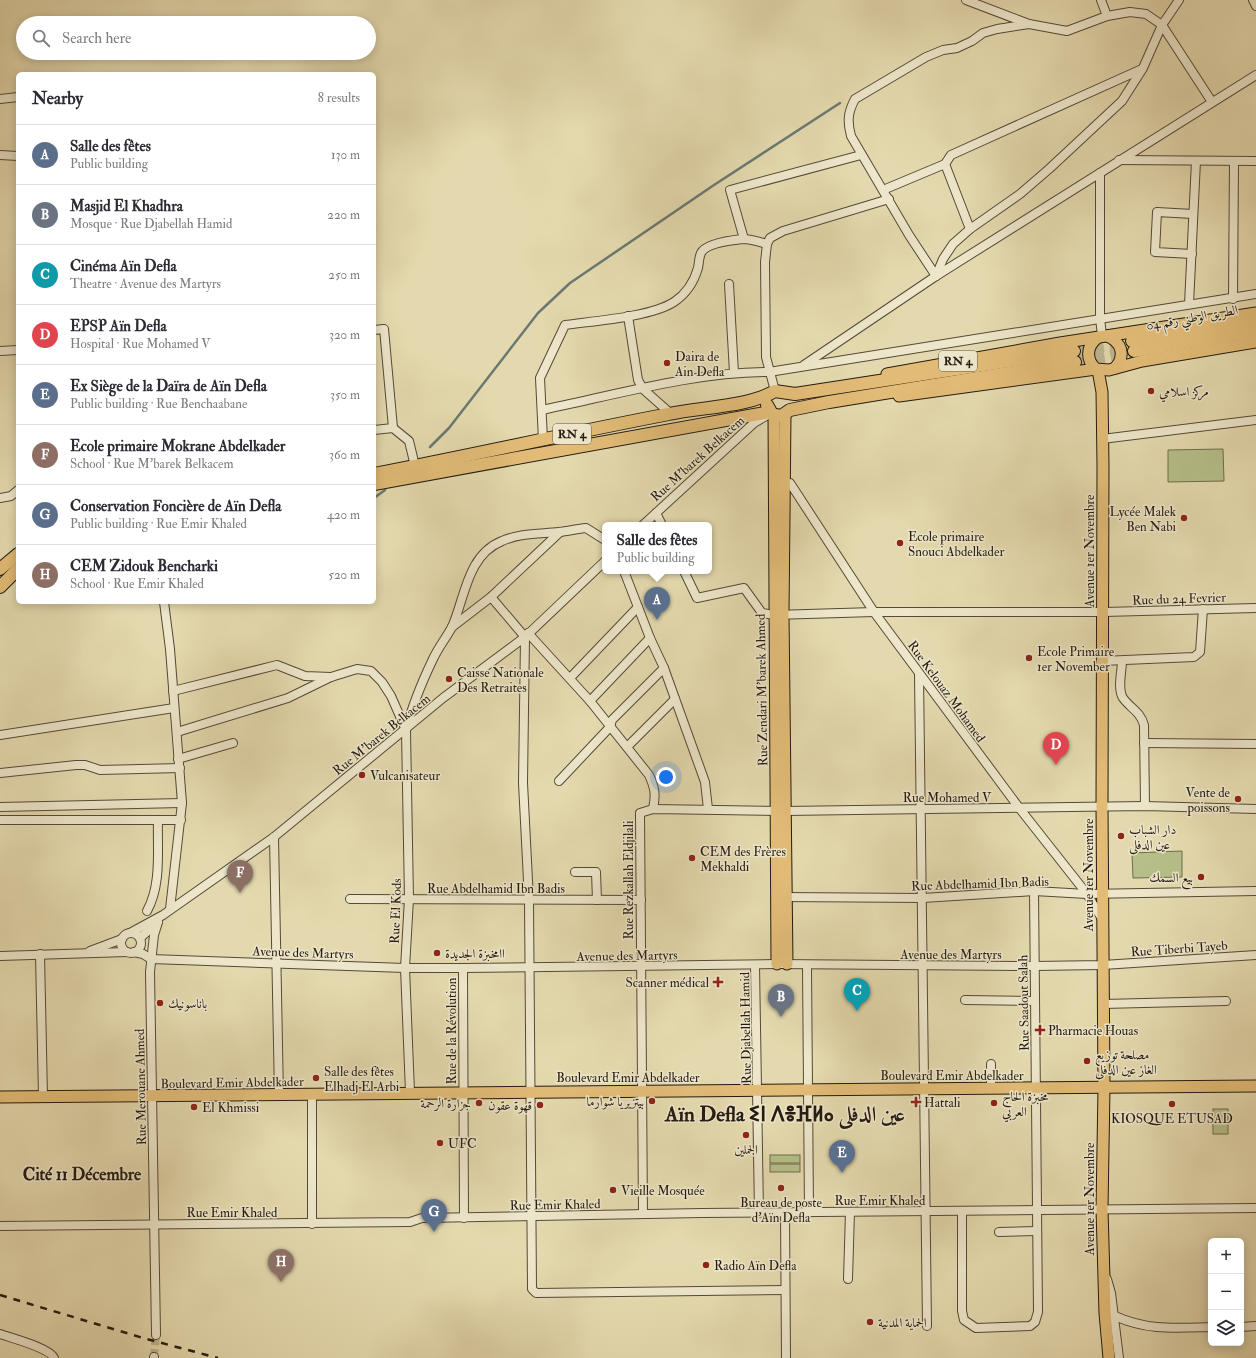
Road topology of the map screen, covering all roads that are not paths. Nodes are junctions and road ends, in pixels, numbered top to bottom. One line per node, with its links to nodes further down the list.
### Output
1 (966, 0): 7 (street)
2 (1101, 0): 6 (street)
3 (1179, 0): 8 (street)
4 (1253, 0): 5 (street)
5 (1256, 6)
6 (1108, 16): 7 (street); 8 (street)
7 (1028, 24): 14 (street)
8 (1162, 25): 9 (street); 13 (street)
9 (1143, 68): 21 (street); 26 (street)
10 (1256, 75): 13 (street)
11 (16, 97): 12 (street)
12 (0, 99)
13 (1212, 102): 17 (street)
14 (861, 154): 23 (street); 27 (street)
15 (0, 155): 16 (street)
16 (16, 156)
17 (1119, 160): 18 (street); 22 (street)
18 (1196, 161): 19 (street); 25 (street)
19 (1234, 161): 20 (street); 33 (street)
20 (1256, 161)
21 (945, 164): 23 (street); 26 (street)
22 (1100, 173): 30 (street); 37 (street)
23 (883, 190): 24 (street)
24 (889, 199): 28 (street); 30 (street)
25 (1193, 214): 29 (street); 29 (street)
26 (970, 229): 30 (street)
27 (744, 239): 28 (street); 36 (street)
28 (767, 244): 48 (street)
29 (1192, 254): 34 (street)
30 (936, 276): 45 (street)
31 (730, 284): 49 (street)
32 (1256, 294): 33 (street)
33 (1233, 299): 34 (street)
34 (1189, 304): 37 (street)
35 (1256, 313): 41 (main road, RN 4)
36 (628, 316): 50 (street); 55 (street)
37 (1100, 318): 41 (street); 45 (street)
38 (1256, 320): 40 (highway, الطريق الوطني رقم 04)
39 (376, 330): 59 (street)
40 (1256, 332)
41 (1102, 337): 46 (main road); 47 (main road); 51 (main road, RN 4)
42 (1256, 342): 46 (main road)
43 (16, 350): 44 (street)
44 (0, 351)
45 (801, 367): 48 (street)
46 (1113, 369): 47 (main road); 52 (main road, Avenue 1er Novembre)
47 (1097, 370): 52 (main road, Avenue 1er Novembre); 54 (main road, RN 4)
48 (769, 372): 49 (street); 53 (street)
49 (734, 373): 50 (street)
50 (643, 389): 55 (street); 56 (street)
51 (820, 389): 53 (highway, RN 4); 54 (highway, RN 4)
52 (1102, 392): 61 (main road, Avenue 1er Novembre)
53 (777, 394): 56 (highway, RN 4); 57 (highway); 57 (highway)
54 (829, 402): 57 (highway, RN 4)
55 (542, 410): 62 (street)
56 (670, 413): 62 (highway, RN 4)
57 (778, 413): 65 (highway, RN 4); 66 (main road); 69 (street, Rue M'barek Belkacem)
58 (1256, 420): 61 (street)
59 (393, 428): 60 (street); 63 (street)
60 (376, 430)
61 (1102, 439): 88 (main road, Avenue 1er Novembre)
62 (543, 440): 63 (highway, RN 4)
63 (415, 466): 64 (highway, RN 4)
64 (376, 474)
65 (376, 484)
66 (779, 484): 87 (street, Rue Kelouaz Mohamed); 89 (main road)
67 (16, 492): 68 (street)
68 (0, 498)
69 (656, 512): 70 (street, Rue M'barek Belkacem); 71 (street)
70 (646, 522)
71 (661, 522)
72 (560, 532): 73 (street); 82 (street); 90 (street)
73 (602, 538)
74 (16, 556): 76 (highway)
75 (602, 564): 91 (street, Rue M'barek Belkacem)
76 (0, 569)
77 (16, 571): 81 (highway)
78 (625, 574): 84 (street)
79 (685, 574): 89 (street)
80 (16, 579): 81 (street)
81 (2, 585)
82 (491, 597): 90 (street); 91 (street)
83 (164, 604): 99 (street)
84 (638, 607): 92 (street); 98 (street)
85 (1203, 608): 86 (street, Rue du 24 Fevrier); 88 (street, Rue du 24 Fevrier); 93 (street)
86 (1256, 608)
87 (874, 612): 88 (street, Rue du 24 Fevrier); 89 (street, Rue du 24 Fevrier); 96 (street, Rue Kelouaz Mohamed)
88 (1104, 612): 94 (main road, Avenue 1er Novembre)
89 (779, 614): 124 (main road)
90 (452, 627): 104 (street)
91 (526, 635): 98 (street); 104 (street, Rue M'barek Belkacem); 139 (street)
92 (650, 638): 95 (street); 101 (street)
93 (1122, 660): 94 (street); 107 (street)
94 (1102, 661): 116 (main road, Avenue 1er Novembre)
95 (664, 668): 100 (street); 103 (street)
96 (919, 674): 120 (street); 121 (street, Rue Kelouaz Mohamed)
97 (332, 677): 99 (street); 104 (street); 105 (street)
98 (570, 678): 101 (street)
99 (173, 691): 102 (street)
100 (676, 699): 110 (street); 123 (street)
101 (590, 701): 103 (street)
102 (174, 708): 105 (street); 106 (street)
103 (610, 727): 110 (street); 114 (street)
104 (406, 730): 129 (street, Rue M'barek Belkacem); 138 (street, Rue El Kods)
105 (177, 732): 111 (street)
106 (0, 735)
107 (1144, 743): 109 (street); 117 (street)
108 (233, 744): 111 (street)
109 (1256, 744)
110 (627, 747): 119 (street)
111 (178, 759): 112 (street)
112 (180, 768): 113 (street); 115 (street)
113 (0, 773)
114 (559, 781)
115 (182, 803): 118 (street); 128 (street)
116 (1102, 806): 117 (street, Rue Mohamed V); 121 (street, Rue Mohamed V); 134 (main road, Avenue 1er Novembre)
117 (1145, 806): 122 (street, Rue Mohamed V)
118 (0, 807)
119 (653, 809): 123 (street, Rue Mohamed V); 125 (street, Rue Mohamed V)
120 (922, 809): 121 (street, Rue Mohamed V); 124 (street, Rue Mohamed V); 136 (street)
121 (1020, 809): 133 (street, Rue Kelouaz Mohamed)
122 (1256, 809)
123 (708, 810): 124 (street, Rue Mohamed V)
124 (781, 811): 135 (main road)
125 (640, 813): 141 (street, Rue Rezkallah Eldjilali)
126 (0, 820): 127 (street)
127 (158, 820): 128 (street); 143 (street)
128 (181, 820): 142 (street)
129 (274, 837): 142 (street, Rue M'barek Belkacem); 156 (street)
130 (575, 872): 140 (street)
131 (1034, 891): 133 (street, Rue Abdelhamid Ibn Badis); 136 (street, Rue Abdelhamid Ibn Badis); 162 (street, Rue Saadout Salah)
132 (1256, 891): 134 (street, Rue Abdelhamid Ibn Badis)
133 (1087, 894): 134 (street, Rue Abdelhamid Ibn Badis); 145 (street, Rue Kelouaz Mohamed)
134 (1102, 894): 145 (main road, Avenue 1er Novembre)
135 (781, 897): 136 (street, Rue Abdelhamid Ibn Badis); 157 (main road)
136 (923, 898): 160 (street)
137 (350, 899): 138 (street, Rue Abdelhamid Ibn Badis)
138 (409, 899): 139 (street, Rue Abdelhamid Ibn Badis); 164 (street, Rue El Kods)
139 (529, 900): 140 (street, Rue Abdelhamid Ibn Badis); 166 (street)
140 (597, 900): 141 (street, Rue Abdelhamid Ibn Badis)
141 (641, 900): 163 (street, Rue Rezkallah Eldjilali)
142 (170, 909): 144 (street, Rue M'barek Belkacem)
143 (147, 911)
144 (163, 915): 146 (street, Rue M'barek Belkacem); 147 (street, Rue M'barek Belkacem)
145 (1103, 919): 161 (main road, Avenue 1er Novembre)
146 (158, 922): 149 (street, Rue M'barek Belkacem); 155 (street, Rue Merouane Ahmed)
147 (130, 932): 148 (street); 149 (street)
148 (122, 939): 150 (street); 152 (street)
149 (141, 939): 150 (street); 155 (street)
150 (131, 952): 152 (street); 155 (street, Avenue des Martyrs)
151 (40, 954): 152 (street); 154 (street); 186 (street)
152 (80, 954)
153 (1256, 955): 161 (street, Rue Tiberbi Tayeb)
154 (0, 956)
155 (151, 959): 156 (street, Avenue des Martyrs); 187 (street, Rue Merouane Ahmed)
156 (277, 963): 164 (street, Avenue des Martyrs); 184 (street)
157 (782, 964): 158 (street, Avenue des Martyrs); 159 (street, Avenue des Martyrs)
158 (755, 965): 163 (street, Avenue des Martyrs); 177 (street, Rue Djabellah Hamid)
159 (807, 965): 160 (street, Avenue des Martyrs); 178 (street)
160 (924, 965): 162 (street, Avenue des Martyrs); 173 (street)
161 (1103, 965): 162 (street, Avenue des Martyrs); 170 (main road, Avenue 1er Novembre)
162 (1034, 966): 168 (street, Rue Saadout Salah)
163 (640, 967): 166 (street, Avenue des Martyrs); 180 (street, Rue Rezkallah Eldjilali)
164 (405, 968): 165 (street, Avenue des Martyrs); 181 (street, Rue El Kods)
165 (463, 968): 166 (street, Avenue des Martyrs); 182 (street, Rue de la Révolution)
166 (529, 968): 179 (street)
167 (964, 1000): 168 (street)
168 (1035, 1001): 176 (street, Rue Saadout Salah)
169 (1226, 1001): 170 (street)
170 (1103, 1004): 174 (main road, Avenue 1er Novembre)
171 (992, 1064): 175 (street)
172 (1256, 1086): 174 (main road, Boulevard Emir Abdelkader)
173 (924, 1088): 175 (main road, Boulevard Emir Abdelkader); 178 (main road, Boulevard Emir Abdelkader); 194 (street)
174 (1104, 1088): 176 (main road, Boulevard Emir Abdelkader); 189 (main road, Avenue 1er Novembre)
175 (991, 1089): 176 (main road, Boulevard Emir Abdelkader)
176 (1036, 1089): 190 (street, Rue Saadout Salah)
177 (758, 1090): 178 (main road, Boulevard Emir Abdelkader); 180 (main road, Boulevard Emir Abdelkader); 196 (street, Rue Djabellah Hamid)
178 (808, 1090): 192 (street)
179 (530, 1091): 180 (main road, Boulevard Emir Abdelkader); 182 (main road, Boulevard Emir Abdelkader); 198 (street)
180 (642, 1091): 197 (street, Rue Rezkallah Eldjilali)
181 (410, 1092): 182 (main road, Boulevard Emir Abdelkader); 183 (main road, Boulevard Emir Abdelkader)
182 (463, 1094): 199 (street, Rue de la Révolution)
183 (312, 1095): 184 (main road, Boulevard Emir Abdelkader); 200 (street)
184 (279, 1096): 187 (main road, Boulevard Emir Abdelkader)
185 (0, 1097): 186 (main road, Boulevard Emir Abdelkader)
186 (42, 1097): 187 (main road, Boulevard Emir Abdelkader)
187 (151, 1097): 201 (street, Rue Merouane Ahmed)
188 (1256, 1208): 189 (street, Rue Emir Khaled)
189 (1102, 1209): 190 (street, Rue Emir Khaled); 205 (main road, Avenue 1er Novembre)
190 (1038, 1210): 195 (street, Rue Emir Khaled); 203 (street, Rue Saadout Salah)
191 (785, 1212): 192 (street, Rue Emir Khaled); 196 (street, Rue Emir Khaled); 207 (street)
192 (808, 1212): 193 (street, Rue Emir Khaled)
193 (850, 1212): 194 (street, Rue Emir Khaled); 206 (street)
194 (927, 1212): 195 (street, Rue Emir Khaled); 209 (street)
195 (962, 1212): 203 (street, Rue Saadout Salah)
196 (759, 1213): 197 (street, Rue Emir Khaled)
197 (643, 1214): 198 (street, Rue Emir Khaled)
198 (532, 1216): 199 (street, Rue Emir Khaled); 207 (street)
199 (464, 1218): 200 (street, Rue Emir Khaled)
200 (312, 1224): 201 (street, Rue Emir Khaled)
201 (154, 1225): 202 (street, Rue Emir Khaled); 214 (street, Rue Merouane Ahmed)
202 (0, 1226)
203 (1037, 1231): 204 (street)
204 (999, 1232)
205 (1103, 1269): 208 (street); 217 (main road, Avenue 1er Novembre)
206 (848, 1279)
207 (786, 1290): 216 (street)
208 (1115, 1316): 211 (street); 218 (street)
209 (927, 1326)
210 (1256, 1326): 212 (street)
211 (1208, 1327)
212 (1244, 1327)
213 (0, 1334): 215 (street)
214 (156, 1335)
215 (54, 1358)
216 (786, 1358)
217 (1109, 1358)
218 (1119, 1358)

